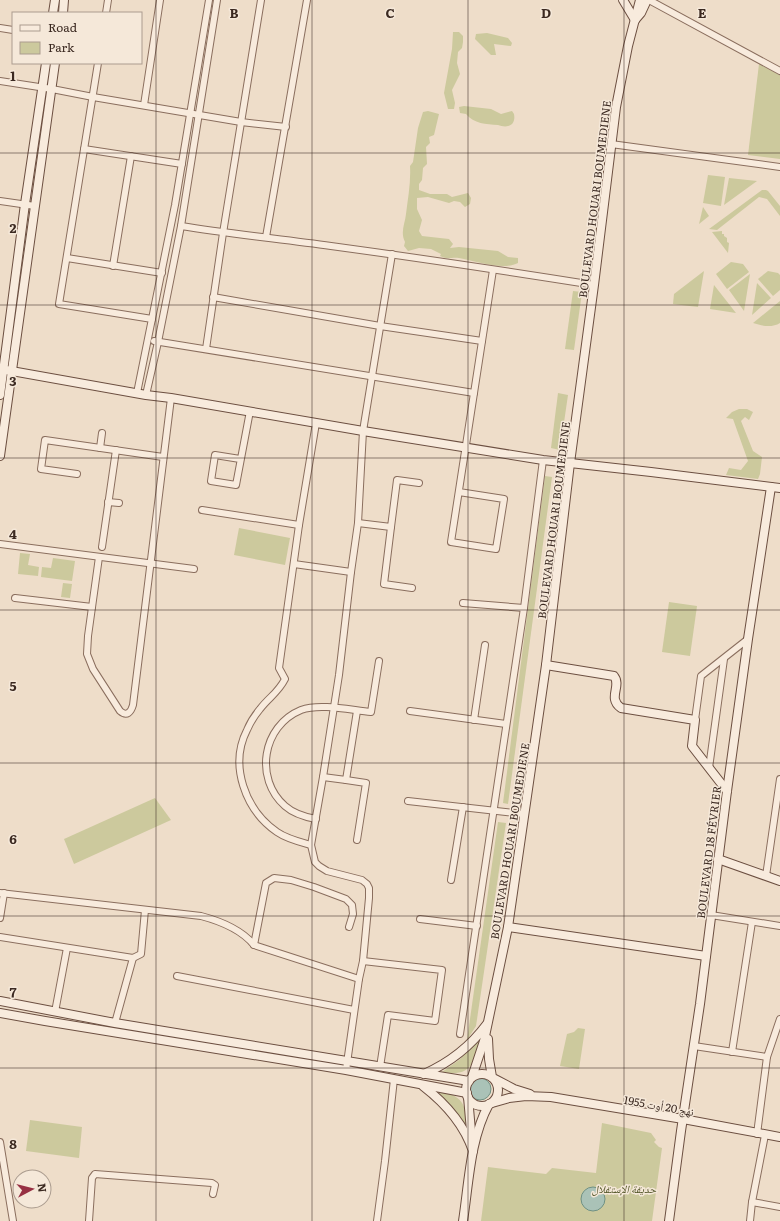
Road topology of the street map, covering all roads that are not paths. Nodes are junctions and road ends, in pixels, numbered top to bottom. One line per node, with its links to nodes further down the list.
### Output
1 (55, 0): 12 (main road)
2 (64, 0): 13 (main road)
3 (108, 0): 14 (street)
4 (160, 0): 26 (street)
5 (209, 0): 27 (street)
6 (217, 0): 28 (street)
7 (261, 0): 29 (street)
8 (307, 0): 30 (street)
9 (622, 0): 15 (main road)
10 (640, 0): 15 (main road, BOULEVARD HOUARI BOUMEDIENE)
11 (648, 0): 15 (main road, BOULEVARD HOUARI BOUMEDIENE); 21 (street)
12 (53, 12)
13 (63, 12)
14 (106, 12)
15 (635, 21): 31 (main road, BOULEVARD HOUARI BOUMEDIENE)
16 (0, 28): 17 (street)
17 (12, 30)
18 (46, 64): 23 (main road)
19 (55, 64): 24 (main road)
20 (98, 64): 25 (street)
21 (780, 71)
22 (0, 81): 23 (street)
23 (42, 87): 24 (street); 37 (main road)
24 (52, 89): 25 (street); 38 (main road)
25 (92, 97): 26 (street); 32 (street)
26 (144, 105): 27 (street)
27 (190, 113): 28 (street); 34 (street)
28 (198, 114): 29 (street); 39 (street)
29 (241, 122): 30 (street); 40 (street)
30 (286, 127): 41 (street)
31 (611, 144): 35 (street); 47 (main road, BOULEVARD HOUARI BOUMEDIENE)
32 (84, 149): 33 (street); 43 (street)
33 (131, 156): 34 (street); 44 (street)
34 (182, 164): 46 (street)
35 (780, 166)
36 (0, 201): 37 (street)
37 (25, 204): 38 (street); 55 (main road)
38 (35, 206): 55 (main road)
39 (181, 226): 40 (street); 53 (street)
40 (223, 233): 41 (street); 48 (street)
41 (266, 237): 42 (street)
42 (392, 254): 45 (street); 50 (street)
43 (67, 258): 44 (street); 49 (street)
44 (113, 266): 46 (street)
45 (493, 270): 47 (street); 52 (street)
46 (162, 274): 49 (street)
47 (594, 285): 73 (main road, BOULEVARD HOUARI BOUMEDIENE)
48 (213, 297): 50 (street); 54 (street)
49 (152, 319): 51 (street)
50 (380, 326): 52 (street); 56 (street)
51 (149, 340): 53 (street); 57 (street)
52 (482, 341): 58 (street)
53 (158, 342): 54 (street); 60 (street)
54 (206, 349): 56 (street)
55 (5, 370): 57 (main road); 59 (main road); 69 (main road)
56 (372, 376): 58 (street); 64 (street)
57 (137, 393): 60 (main road)
58 (474, 393): 66 (street)
59 (0, 395)
60 (146, 395): 61 (main road)
61 (171, 398): 62 (main road); 70 (street)
62 (250, 412): 63 (main road); 71 (street)
63 (316, 423): 64 (main road); 82 (street)
64 (363, 431): 66 (main road); 81 (street)
65 (102, 433): 67 (street)
66 (466, 447): 72 (main road); 77 (street)
67 (100, 448): 68 (street); 74 (street)
68 (116, 450): 70 (street); 78 (street)
69 (0, 456)
70 (164, 457): 87 (street)
71 (240, 459): 71 (street)
72 (543, 460): 73 (main road); 95 (street)
73 (570, 463): 76 (main road); 100 (main road, BOULEVARD HOUARI BOUMEDIENE)
74 (77, 474)
75 (418, 483): 83 (street)
76 (776, 487): 96 (main road, BOULEVARD 18 FÉVRIER)
77 (459, 492): 77 (street)
78 (108, 502): 79 (street); 85 (street)
79 (119, 503)
80 (202, 510): 82 (street)
81 (358, 522): 83 (street); 90 (street)
82 (299, 525): 88 (street)
83 (391, 527): 91 (street)
84 (0, 544): 86 (street)
85 (102, 547)
86 (99, 556): 87 (street); 94 (street)
87 (150, 563): 89 (street); 94 (street)
88 (294, 564): 90 (street); 118 (street)
89 (194, 569)
90 (351, 572): 101 (street)
91 (412, 588)
92 (15, 598): 94 (street)
93 (462, 602): 95 (street)
94 (92, 607)
95 (524, 608): 106 (street)
96 (748, 639): 98 (street); 111 (main road, BOULEVARD 18 FÉVRIER)
97 (485, 645): 104 (street)
98 (724, 659): 105 (street); 107 (street)
99 (379, 661): 102 (street)
100 (546, 665): 105 (main road); 115 (main road, BOULEVARD HOUARI BOUMEDIENE)
101 (334, 708): 102 (street); 108 (street); 116 (street)
102 (357, 711): 109 (street)
103 (410, 711): 104 (street)
104 (474, 720): 106 (street)
105 (695, 720): 107 (main road)
106 (506, 724): 114 (street)
107 (709, 768): 111 (main road)
108 (324, 777): 109 (street); 116 (street)
109 (346, 780): 117 (street)
110 (780, 783): 120 (street)
111 (727, 791): 119 (main road, BOULEVARD 18 FÉVRIER)
112 (408, 801): 113 (street)
113 (463, 807): 114 (street); 121 (street)
114 (494, 811): 115 (street); 129 (street)
115 (524, 814): 132 (main road, BOULEVARD HOUARI BOUMEDIENE)
116 (316, 819): 118 (street)
117 (357, 840)
118 (311, 845): 138 (street)
119 (718, 859): 120 (main road); 125 (main road, BOULEVARD 18 FÉVRIER)
120 (766, 876): 122 (main road)
121 (451, 880)
122 (780, 881)
123 (2, 893): 124 (street); 126 (street)
124 (145, 910): 134 (street); 137 (street)
125 (711, 915): 128 (street); 136 (main road, BOULEVARD 18 FÉVRIER)
126 (0, 918)
127 (420, 919): 129 (street)
128 (752, 922): 130 (street); 150 (street)
129 (477, 926): 148 (street)
130 (780, 926)
131 (349, 927): 134 (street)
132 (508, 927): 136 (main road); 146 (main road, BOULEVARD HOUARI BOUMEDIENE)
133 (0, 937): 135 (street)
134 (254, 945): 140 (street)
135 (67, 948): 137 (street); 143 (street)
136 (706, 956): 149 (main road, BOULEVARD 18 FÉVRIER)
137 (133, 958): 147 (street)
138 (363, 961): 140 (street); 153 (street)
139 (177, 976): 142 (street)
140 (359, 979): 142 (street)
141 (0, 1001): 143 (main road)
142 (354, 1010): 152 (street)
143 (55, 1012): 147 (main road)
144 (0, 1013): 154 (main road)
145 (780, 1019): 151 (street)
146 (489, 1022): 155 (main road); 156 (main road, BOULEVARD HOUARI BOUMEDIENE); 158 (main road, BOULEVARD HOUARI BOUMEDIENE)
147 (116, 1023): 152 (main road)
148 (460, 1034)
149 (694, 1046): 150 (street); 163 (main road, BOULEVARD 18 FÉVRIER)
150 (732, 1052): 151 (street)
151 (767, 1057): 164 (street)
152 (347, 1061): 153 (main road); 154 (street)
153 (380, 1066): 155 (main road)
154 (346, 1070): 157 (main road)
155 (424, 1074): 158 (main road)
156 (494, 1078): 158 (main road); 161 (main road, نهج 20 أوت 1955); 162 (main road)
157 (394, 1079): 159 (main road); 173 (street)
158 (470, 1079): 160 (main road)
159 (422, 1084): 160 (main road); 167 (main road)
160 (468, 1095): 162 (main road); 167 (main road)
161 (534, 1095): 162 (main road, نهج 20 أوت 1955); 163 (main road, نهج 20 أوت 1955)
162 (490, 1104): 167 (main road)
163 (683, 1119): 164 (main road, نهج 20 أوت 1955); 175 (main road, BOULEVARD 18 FÉVRIER)
164 (761, 1134): 165 (main road, نهج 20 أوت 1955); 169 (street)
165 (780, 1138)
166 (0, 1142): 171 (street)
167 (473, 1151): 174 (main road)
168 (213, 1194): 172 (street)
169 (752, 1202): 170 (street); 176 (street)
170 (780, 1207)
171 (13, 1221)
172 (89, 1221)
173 (377, 1221)
174 (463, 1221)
175 (669, 1221)
176 (750, 1221)

